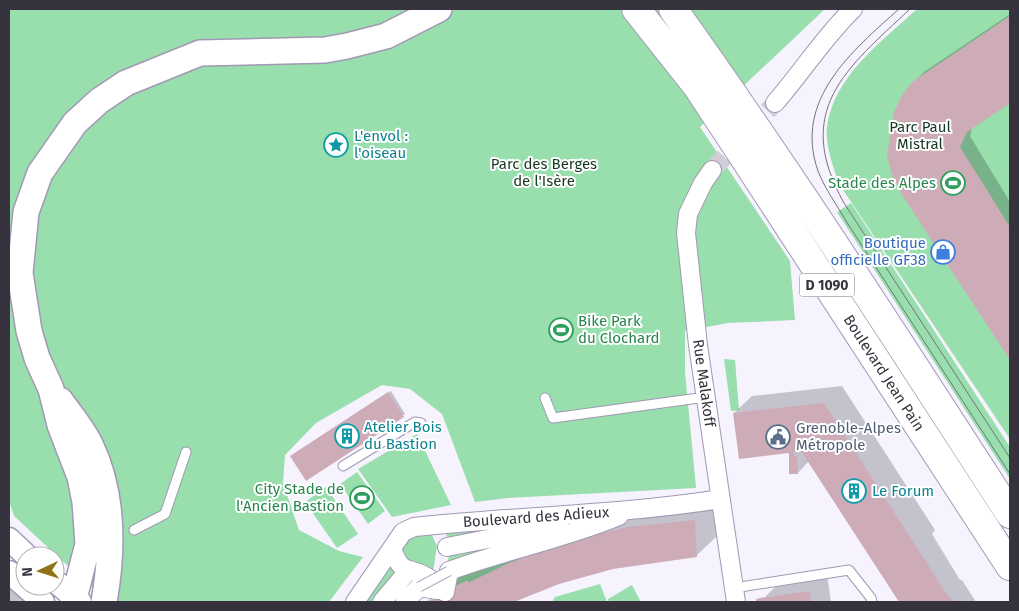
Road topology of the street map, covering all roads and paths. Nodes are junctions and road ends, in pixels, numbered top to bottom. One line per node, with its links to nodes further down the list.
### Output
1 (438, 9): 7 (main road)
2 (636, 9): 21 (main road, Boulevard Jean Pain / D 1090)
3 (673, 9): 15 (main road, Boulevard Jean Pain / D 1090)
4 (853, 9): 5 (street)
5 (775, 102)
6 (712, 170): 8 (street, Rue Malakoff)
7 (51, 389): 29 (main road); 31 (main road)
8 (706, 397): 9 (lane); 13 (street, Rue Malakoff)
9 (545, 398)
10 (422, 423): 12 (lane)
11 (186, 452): 18 (lane)
12 (343, 466)
13 (721, 500): 14 (street, Boulevard des Adieux); 28 (street, Rue Malakoff)
14 (638, 510): 16 (street, Boulevard des Adieux); 17 (street, Boulevard des Adieux)
15 (1010, 514)
16 (620, 516): 19 (street, Boulevard des Adieux); 23 (street, Boulevard des Adieux)
17 (433, 525): 19 (street, Boulevard des Adieux); 20 (street, Boulevard des Adieux)
18 (134, 530)
19 (447, 547): 27 (street)
20 (392, 549): 22 (street); 32 (street, Boulevard des Adieux)
21 (1010, 566)
22 (408, 571): 27 (street); 33 (street)
23 (449, 571): 25 (lane, bridge); 27 (street)
24 (9, 572): 30 (street)
25 (419, 587): 27 (street); 34 (street)
26 (65, 591): 29 (street)
27 (445, 592)
28 (735, 595): 35 (lane)
29 (76, 601)
30 (43, 602)
31 (104, 602)
32 (355, 602)
33 (382, 602)
34 (405, 602)
35 (872, 602)

